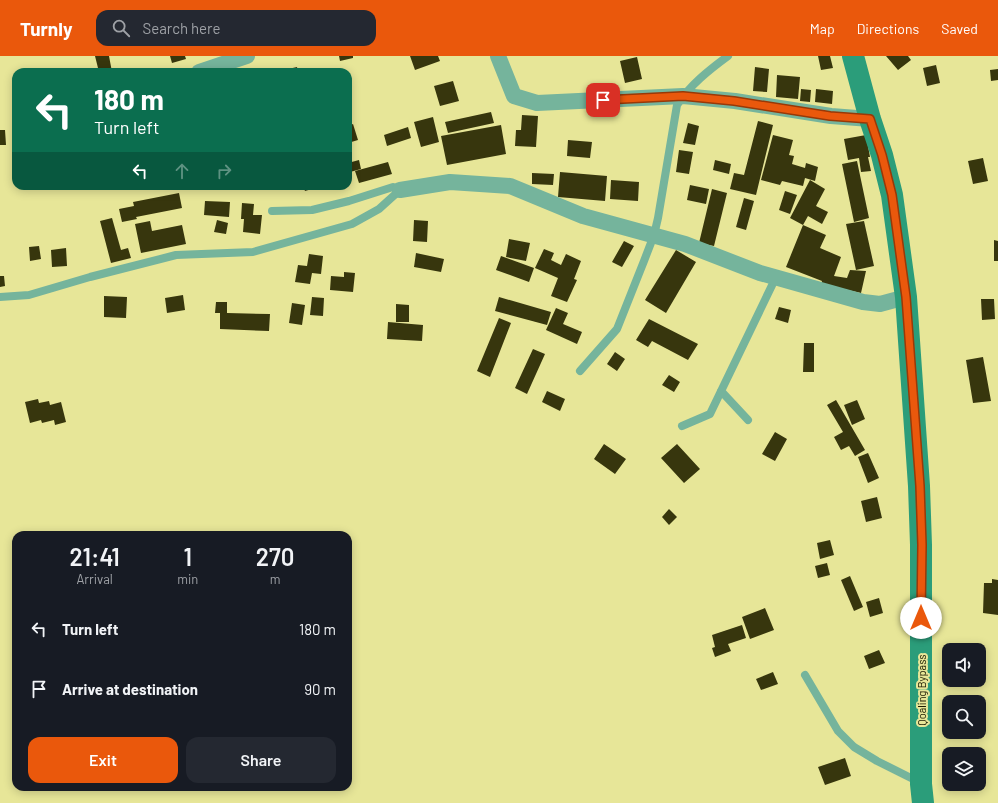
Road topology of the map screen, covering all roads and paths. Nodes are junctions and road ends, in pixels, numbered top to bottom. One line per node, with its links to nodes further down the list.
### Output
1 (247, 56): 5 (street)
2 (498, 56): 6 (street)
3 (728, 56): 6 (lane)
4 (853, 56): 7 (main road, Qoaling Bypass)
5 (211, 68)
6 (683, 96): 7 (street); 10 (lane)
7 (870, 119): 13 (main road, Qoaling Bypass)
8 (400, 190): 9 (lane); 10 (street); 12 (lane)
9 (272, 211)
10 (654, 235): 11 (street); 14 (lane)
11 (776, 277): 13 (street); 15 (lane)
12 (0, 297)
13 (906, 297): 19 (main road, Qoaling Bypass)
14 (580, 371)
15 (721, 391): 16 (lane); 17 (lane)
16 (748, 420)
17 (682, 426)
18 (805, 676): 19 (lane)
19 (922, 793)

